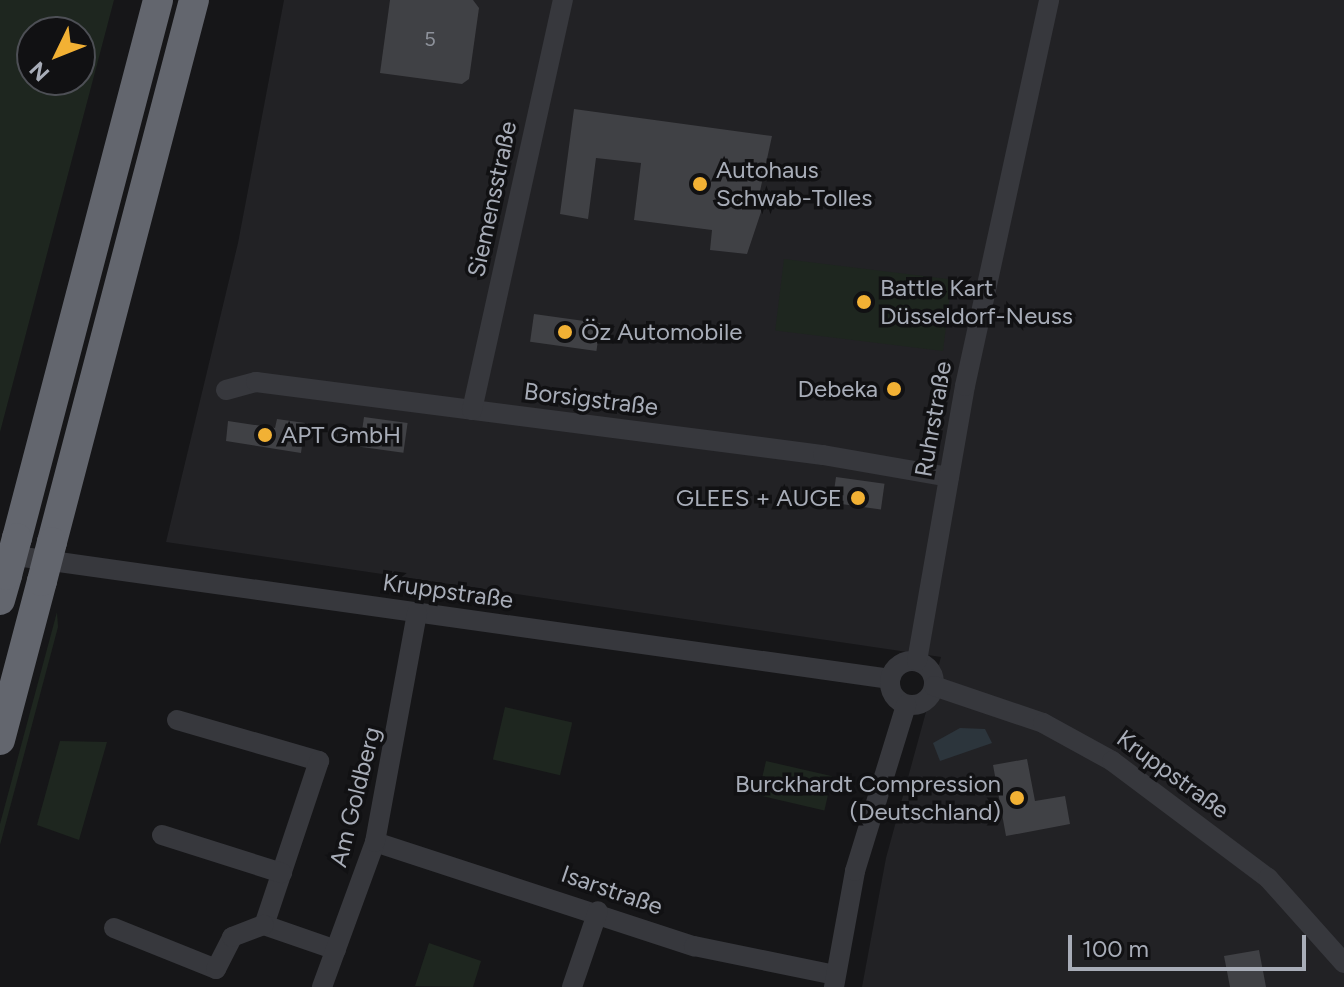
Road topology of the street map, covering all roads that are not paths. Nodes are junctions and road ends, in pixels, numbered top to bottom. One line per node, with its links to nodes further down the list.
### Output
1 (158, 0): 8 (highway)
2 (194, 0): 15 (highway, bridge)
3 (563, 0): 6 (street, Siemensstraße)
4 (1049, 0): 7 (street, Ruhrstraße)
5 (226, 390): 6 (street, Borsigstraße)
6 (472, 410): 7 (street, Borsigstraße)
7 (949, 477): 10 (street, Ruhrstraße)
8 (6, 567): 9 (street, Kruppstraße)
9 (417, 613): 11 (street, Kruppstraße); 17 (street, Am Goldberg)
10 (917, 661): 11 (street); 12 (street)
11 (890, 679): 13 (street)
12 (934, 686): 13 (street); 23 (street, Kruppstraße)
13 (906, 705): 25 (street)
14 (177, 720): 18 (street)
15 (0, 740)
16 (162, 835): 18 (street)
17 (375, 842): 19 (street, Isarstraße); 22 (street, Am Goldberg)
18 (282, 873): 20 (street)
19 (598, 911): 25 (street, Isarstraße); 27 (street)
20 (264, 925): 22 (street); 24 (street)
21 (114, 928): 24 (street)
22 (336, 950): 26 (street, Am Goldberg)
23 (1344, 963)
24 (214, 978)
25 (834, 981)
26 (322, 987)
27 (572, 987)

